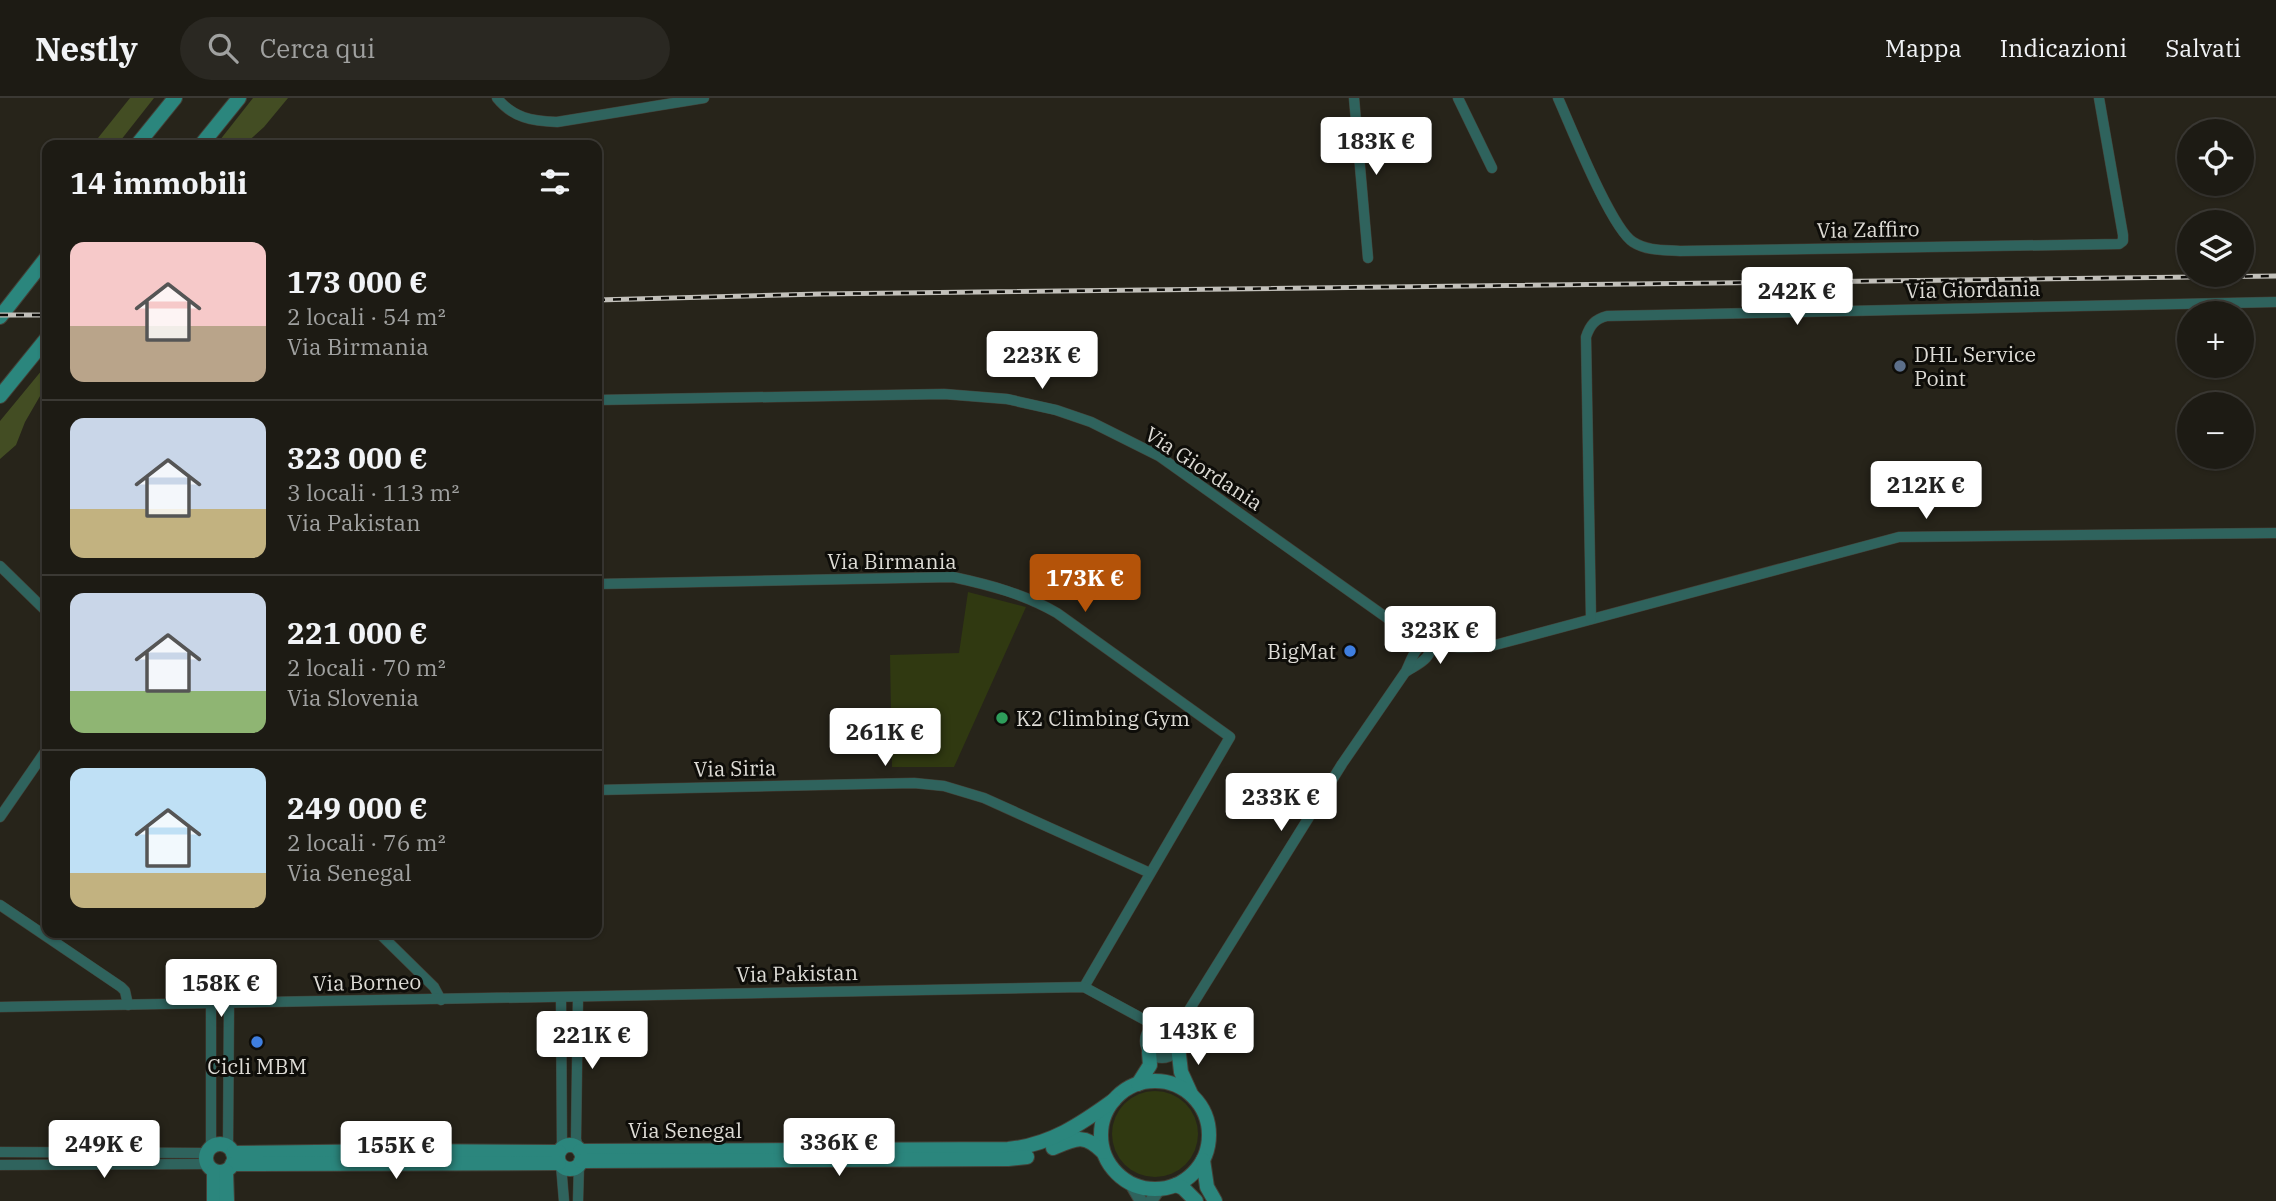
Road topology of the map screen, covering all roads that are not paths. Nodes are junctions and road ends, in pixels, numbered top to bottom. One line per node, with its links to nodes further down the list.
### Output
1 (175, 98): 9 (main road)
2 (239, 98): 10 (main road)
3 (497, 98): 4 (street)
4 (704, 98)
5 (1354, 98): 12 (street)
6 (1458, 98): 11 (street)
7 (1558, 98): 8 (street, Via Zaffiro)
8 (2099, 98)
9 (141, 140)
10 (205, 140)
11 (1492, 168)
12 (1368, 258)
13 (42, 263): 15 (main road)
14 (2276, 302): 25 (street, Via Giordania)
15 (0, 317)
16 (42, 344): 17 (main road)
17 (14, 380): 18 (main road); 20 (street)
18 (0, 396)
19 (602, 400): 26 (street, Via Giordania)
20 (0, 404)
21 (2276, 533): 25 (street, Via Giordania)
22 (0, 566): 24 (street)
23 (602, 584): 35 (street, Via Birmania)
24 (42, 607)
25 (1591, 619): 28 (street, Via Giordania)
26 (1411, 635): 27 (street, Via Giordania); 29 (street)
27 (1430, 642): 28 (street, Via Giordania); 29 (street); 30 (street)
28 (1448, 647): 30 (street)
29 (1415, 653): 31 (street)
30 (1429, 656): 31 (street)
31 (1406, 671): 48 (street)
32 (42, 756): 34 (street)
33 (602, 790): 35 (street, Via Siria)
34 (2, 810)
35 (1150, 873): 40 (street, Via Birmania)
36 (0, 905): 37 (street)
37 (42, 933)
38 (49, 938): 46 (street)
39 (384, 938): 43 (street)
40 (1084, 987): 41 (street, Via Pakistan); 49 (street, Via Pakistan)
41 (578, 997): 42 (street, Via Pakistan); 60 (street)
42 (561, 998): 43 (street, Via Pakistan); 59 (street)
43 (441, 1000): 45 (street, Via Borneo)
44 (211, 1004): 45 (street, Via Borneo); 46 (street, Via Borneo); 61 (street)
45 (229, 1004): 61 (street)
46 (128, 1005): 47 (street, Via Borneo)
47 (0, 1007)
48 (1186, 1015): 50 (street); 52 (street)
49 (1145, 1020): 50 (street, Via Pakistan); 51 (street)
50 (1162, 1025): 51 (street); 52 (street, Via Pakistan)
51 (1148, 1032): 53 (street)
52 (1178, 1043): 53 (street); 55 (main road)
53 (1149, 1052): 54 (main road)
54 (1138, 1084): 55 (main road); 56 (main road)
55 (1192, 1095): 62 (main road)
56 (1114, 1100): 58 (main road); 60 (main road, Via Senegal)
57 (0, 1152): 61 (street)
58 (1103, 1152): 60 (main road, Via Senegal); 64 (main road)
59 (560, 1157): 60 (main road); 60 (main road); 61 (main road); 69 (street)
60 (579, 1157): 70 (street)
61 (220, 1159): 63 (street); 67 (main road); 68 (main road)
62 (1203, 1160): 65 (main road); 73 (main road)
63 (0, 1165)
64 (1132, 1184): 66 (main road); 71 (street)
65 (1176, 1185): 66 (main road); 72 (main road)
66 (1155, 1195)
67 (214, 1201)
68 (227, 1201)
69 (564, 1201)
70 (578, 1201)
71 (1141, 1201)
72 (1196, 1201)
73 (1215, 1201)

